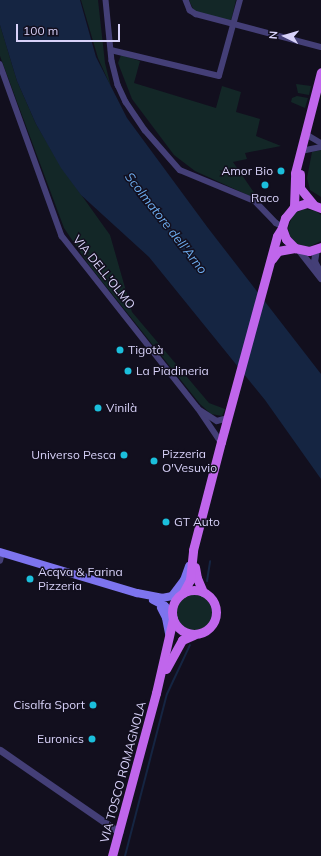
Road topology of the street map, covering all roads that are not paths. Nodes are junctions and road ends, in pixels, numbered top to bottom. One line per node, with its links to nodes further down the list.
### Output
1 (106, 0): 6 (street)
2 (186, 0): 4 (street)
3 (240, 0): 4 (street)
4 (233, 24): 5 (street); 6 (street)
5 (321, 47)
6 (111, 50): 16 (street)
7 (0, 64): 21 (street, VIA DELL'OLMO)
8 (321, 72): 15 (main road)
9 (321, 92): 10 (main road)
10 (309, 136): 11 (street); 13 (main road)
11 (321, 144)
12 (321, 147): 13 (street)
13 (306, 150): 14 (main road)
14 (317, 206): 15 (main road)
15 (294, 208): 16 (main road)
16 (282, 227): 17 (main road); 19 (main road)
17 (296, 248): 18 (main road); 19 (main road); 20 (street)
18 (319, 248): 20 (street)
19 (274, 253): 22 (main road)
20 (321, 276)
21 (198, 408): 23 (street, VIA DELL'OLMO); 24 (street, VIA DELL'OLMO)
22 (231, 408): 23 (main road); 27 (main road)
23 (228, 418): 24 (main road)
24 (221, 442): 25 (main road)
25 (193, 552): 29 (main road); 30 (main road)
26 (1, 555): 28 (main road)
27 (203, 592): 29 (main road); 33 (main road)
28 (137, 593): 30 (main road); 31 (main road)
29 (183, 594): 30 (main road); 32 (main road)
30 (172, 596)
31 (153, 600): 32 (main road); 34 (main road)
32 (173, 618): 33 (main road); 34 (main road, VIA TOSCO ROMAGNOLA)
33 (194, 635): 35 (main road, VIA TOSCO ROMAGNOLA)
34 (169, 638): 35 (main road, VIA TOSCO ROMAGNOLA)
35 (156, 693): 37 (main road, VIA TOSCO ROMAGNOLA)
36 (0, 750): 37 (street)
37 (118, 832): 38 (main road, VIA TOSCO ROMAGNOLA)
38 (112, 856)

